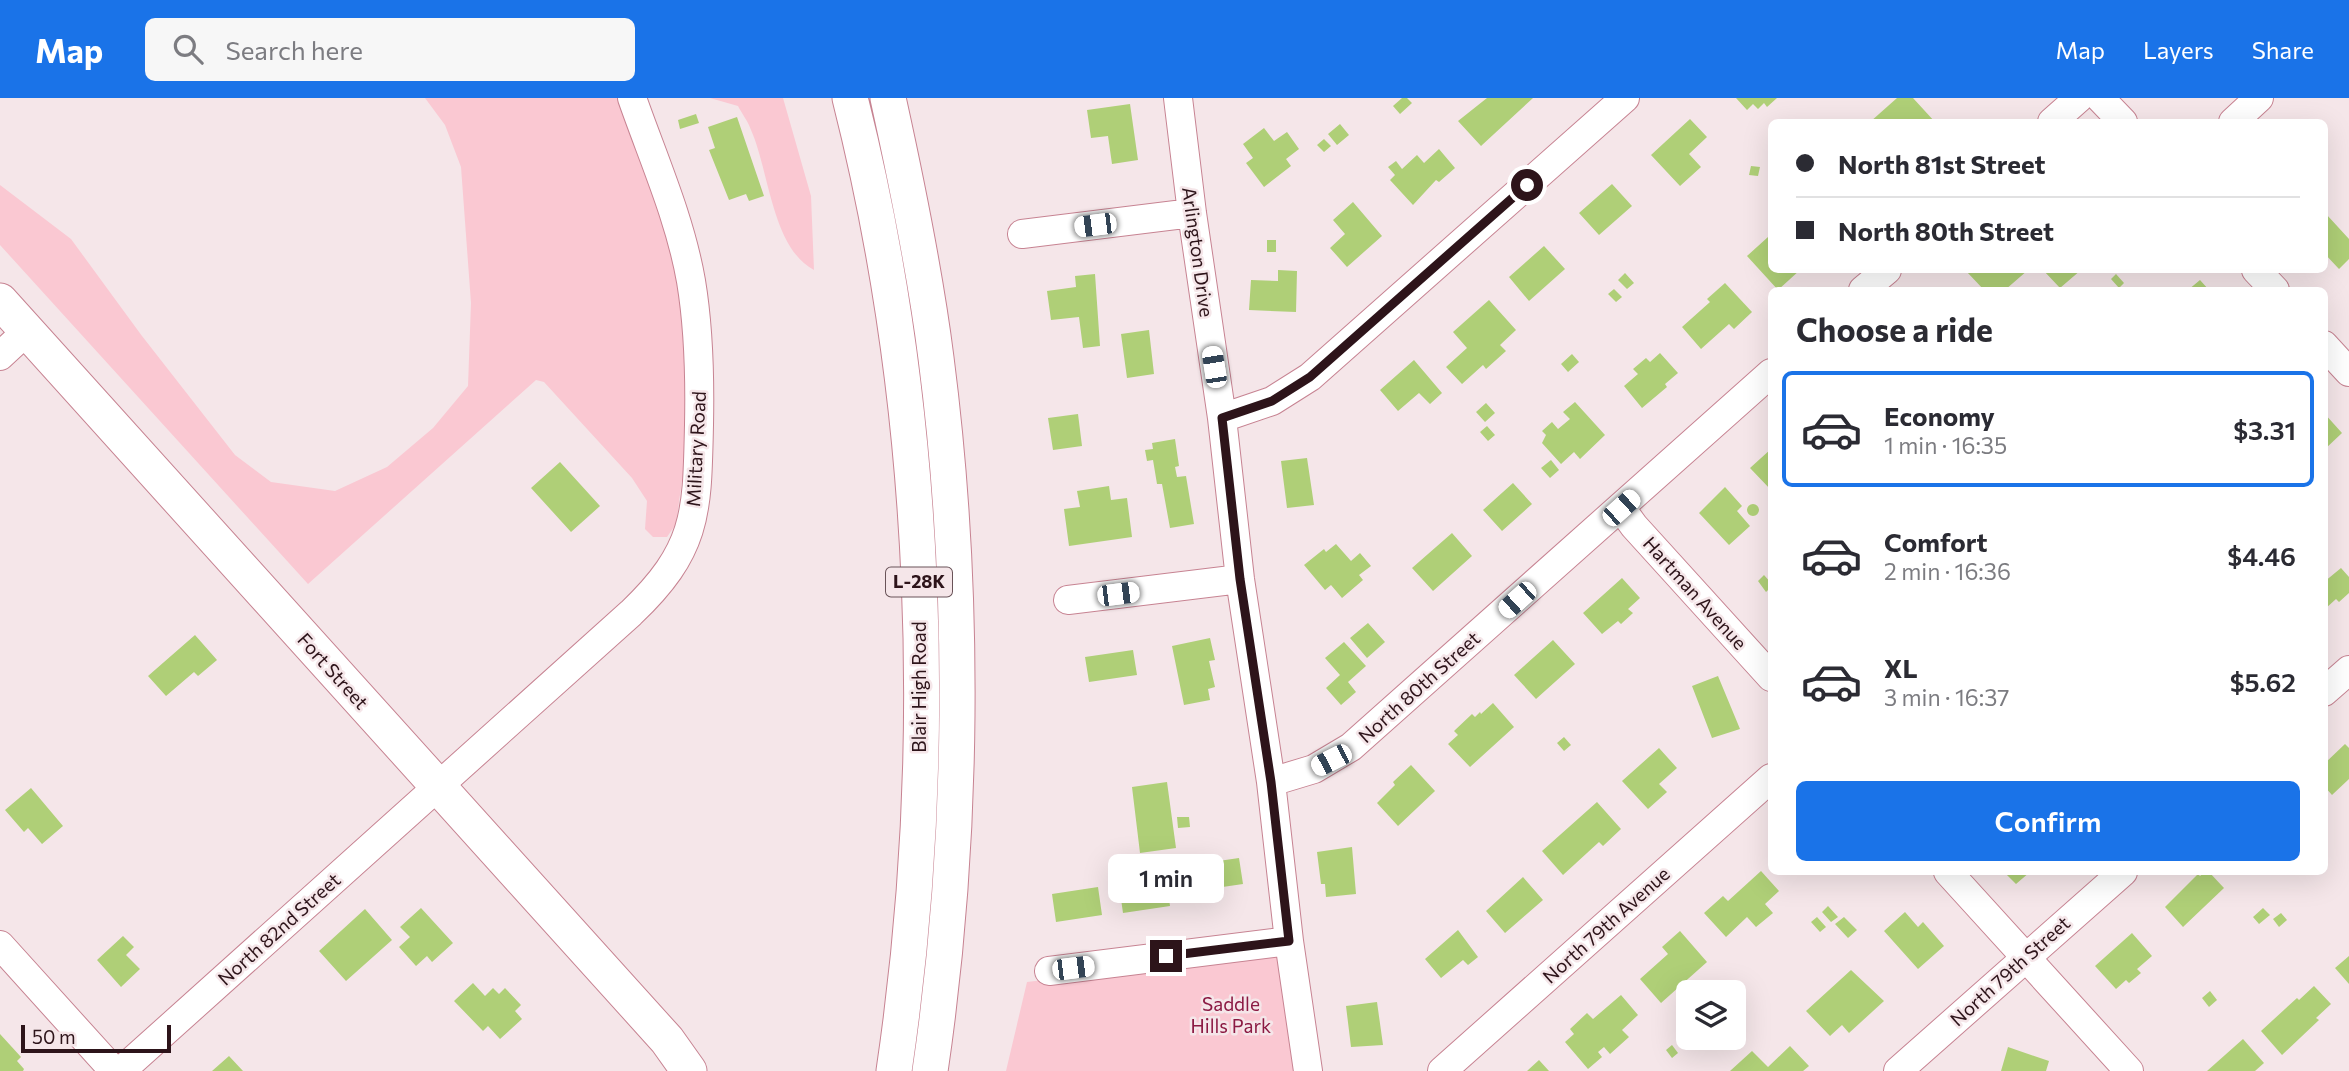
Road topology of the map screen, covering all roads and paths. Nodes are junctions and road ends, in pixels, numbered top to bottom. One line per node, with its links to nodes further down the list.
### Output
1 (632, 98): 33 (street, Military Road)
2 (850, 98): 45 (main road, Blair High Road / L-28K)
3 (888, 98): 46 (main road, Blair High Road / L-28K)
4 (1178, 98): 12 (street, Arlington Drive)
5 (1625, 98): 24 (street)
6 (2080, 98): 9 (street)
7 (2100, 98): 10 (street)
8 (2259, 98): 11 (street)
9 (2056, 119)
10 (2120, 119)
11 (2235, 119)
12 (1192, 214): 13 (street); 24 (street, Arlington Drive)
13 (1023, 234)
14 (1883, 273): 16 (street)
15 (2259, 273): 17 (street)
16 (1867, 287)
17 (2272, 287)
18 (0, 301): 19 (main road, Fort Street)
19 (27, 331): 21 (street); 33 (main road, Fort Street)
20 (2328, 349): 22 (street)
21 (0, 356)
22 (2349, 372)
23 (1768, 376): 25 (street, North 80th Street)
24 (1222, 418): 26 (street, Arlington Drive)
25 (1621, 508): 29 (street, Hartman Avenue); 32 (street, North 80th Street)
26 (1240, 579): 27 (street); 32 (street, Arlington Drive)
27 (1069, 600)
28 (2349, 670): 30 (street)
29 (1768, 674)
30 (2328, 688)
31 (1768, 781): 48 (street, North 79th Avenue)
32 (1271, 782): 36 (street, Arlington Drive)
33 (438, 788): 40 (main road, Fort Street); 42 (street, North 82nd Street)
34 (1951, 875): 38 (street)
35 (2120, 875): 38 (street, North 79th Street)
36 (1289, 941): 39 (street); 47 (street, Arlington Drive)
37 (0, 945): 41 (street)
38 (2026, 958): 49 (street, North 79th Street); 50 (street)
39 (1049, 971)
40 (667, 1040): 43 (main road, Fort Street); 44 (main road, Fort Street)
41 (114, 1071)
42 (121, 1071)
43 (689, 1071)
44 (705, 1071)
45 (894, 1071)
46 (930, 1071)
47 (1308, 1071)
48 (1442, 1071)
49 (1898, 1071)
50 (2129, 1071)

